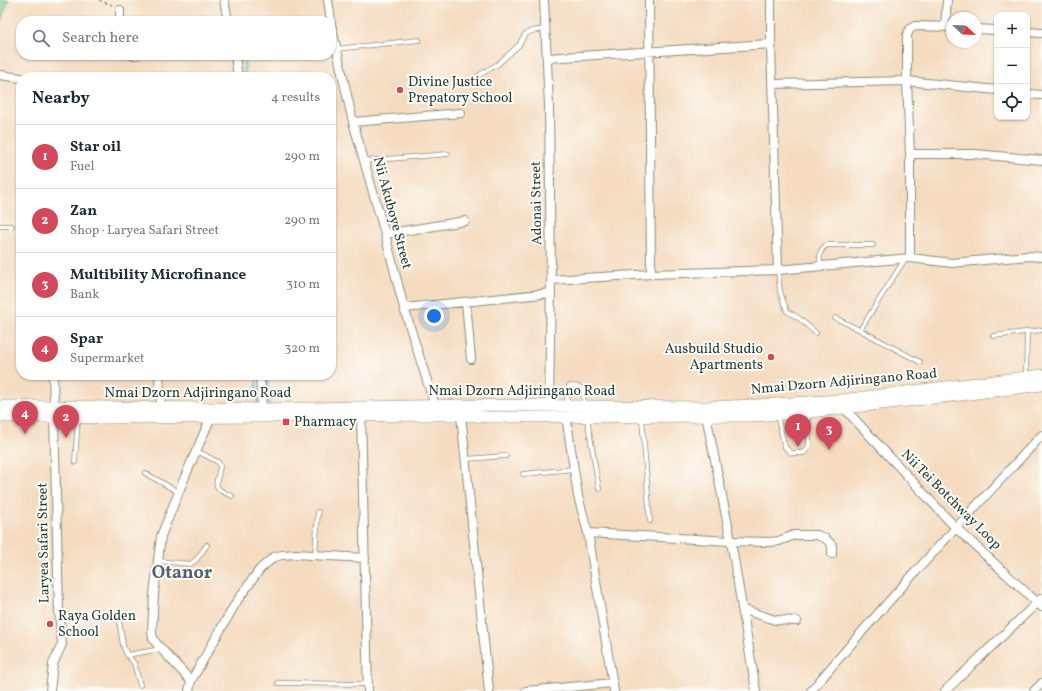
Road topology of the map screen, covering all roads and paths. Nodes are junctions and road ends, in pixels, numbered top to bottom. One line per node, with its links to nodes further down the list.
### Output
1 (100, 0): 8 (path)
2 (224, 0): 11 (street)
3 (328, 0): 12 (street, Nii Akuboye Street)
4 (544, 0): 14 (street, Adonai Street)
5 (649, 0): 22 (street)
6 (771, 0): 20 (street)
7 (947, 0): 9 (street)
8 (120, 10): 10 (street)
9 (948, 12)
10 (120, 16)
11 (227, 16)
12 (330, 16)
13 (946, 27): 29 (street)
14 (545, 29): 23 (street, Adonai Street); 28 (lane)
15 (982, 29): 16 (street)
16 (994, 30)
17 (1030, 32): 18 (street)
18 (1042, 33)
19 (419, 40): 21 (lane)
20 (771, 44): 22 (street); 30 (street)
21 (336, 49): 35 (street, Nii Akuboye Street)
22 (649, 52): 23 (street); 49 (street)
23 (547, 58): 50 (street, Adonai Street)
24 (236, 60): 25 (street)
25 (237, 72)
26 (0, 76): 27 (street)
27 (16, 78)
28 (471, 80)
29 (907, 81): 30 (street); 31 (street); 37 (street)
30 (772, 84): 48 (street)
31 (994, 90)
32 (1030, 94): 33 (street)
33 (1042, 95)
34 (461, 113): 35 (street)
35 (353, 122): 39 (street, Nii Akuboye Street)
36 (448, 154): 39 (lane)
37 (910, 154): 38 (street); 46 (street)
38 (1042, 160)
39 (364, 161): 43 (street, Nii Akuboye Street)
40 (465, 221): 43 (street)
41 (0, 226): 42 (lane)
42 (12, 226)
43 (385, 234): 53 (street, Nii Akuboye Street)
44 (874, 245): 47 (lane)
45 (1042, 257): 46 (street)
46 (908, 258): 47 (street); 55 (lane)
47 (820, 266): 48 (street)
48 (778, 270): 49 (street); 58 (lane)
49 (651, 274): 50 (street)
50 (551, 280): 51 (street, Adonai Street)
51 (551, 293): 52 (street); 71 (street, Adonai Street)
52 (466, 302): 53 (street); 60 (street)
53 (404, 308): 70 (street, Nii Akuboye Street)
54 (835, 318): 55 (lane)
55 (860, 330): 61 (lane)
56 (1042, 330): 57 (lane)
57 (1027, 332): 59 (lane); 63 (lane)
58 (816, 333)
59 (993, 336)
60 (471, 359)
61 (920, 362)
62 (1042, 375): 63 (main road, Nmai Dzorn Adjiringano Road)
63 (1026, 377): 68 (main road, Nmai Dzorn Adjiringano Road)
64 (53, 380): 75 (street, Laryea Safari Street)
65 (159, 380): 72 (street)
66 (260, 380): 73 (street)
67 (1042, 385): 68 (main road, Nmai Dzorn Adjiringano Road)
68 (968, 390): 74 (main road, Nmai Dzorn Adjiringano Road); 78 (main road, Nmai Dzorn Adjiringano Road)
69 (0, 406): 75 (main road, Nmai Dzorn Adjiringano Road)
70 (435, 406): 73 (main road, Nmai Dzorn Adjiringano Road); 76 (main road, Nmai Dzorn Adjiringano Road)
71 (548, 406): 76 (main road, Nmai Dzorn Adjiringano Road); 77 (main road, Nmai Dzorn Adjiringano Road)
72 (162, 408): 73 (main road, Nmai Dzorn Adjiringano Road); 75 (main road, Nmai Dzorn Adjiringano Road)
73 (262, 409)
74 (845, 409): 79 (main road, Nmai Dzorn Adjiringano Road); 101 (street, Nii Tei Botchway Loop)
75 (54, 411): 85 (main road, Nmai Dzorn Adjiringano Road); 87 (main road, Nmai Dzorn Adjiringano Road); 121 (street, Laryea Safari Street)
76 (488, 411): 77 (main road, Nmai Dzorn Adjiringano Road); 81 (main road, Nmai Dzorn Adjiringano Road)
77 (567, 411): 78 (main road, Nmai Dzorn Adjiringano Road); 78 (lane); 93 (street)
78 (585, 411): 82 (main road, Nmai Dzorn Adjiringano Road); 96 (lane)
79 (808, 412): 80 (main road, Nmai Dzorn Adjiringano Road); 80 (lane)
80 (776, 414): 83 (main road, Nmai Dzorn Adjiringano Road)
81 (461, 415): 84 (main road, Nmai Dzorn Adjiringano Road); 91 (street)
82 (642, 415): 83 (main road, Nmai Dzorn Adjiringano Road); 100 (lane)
83 (706, 415): 103 (street)
84 (361, 416): 86 (main road, Nmai Dzorn Adjiringano Road); 107 (street)
85 (78, 417): 86 (main road, Nmai Dzorn Adjiringano Road); 92 (lane)
86 (212, 417): 89 (street)
87 (0, 418)
88 (1042, 435): 101 (street)
89 (197, 450): 97 (street); 98 (lane)
90 (506, 456): 91 (lane)
91 (466, 459): 123 (street)
92 (75, 462)
93 (574, 469): 95 (lane); 102 (street)
94 (146, 472): 97 (lane)
95 (523, 474)
96 (599, 489)
97 (179, 492): 108 (street)
98 (232, 496)
99 (318, 512): 106 (lane)
100 (650, 521)
101 (956, 528): 109 (street, Nii Tei Botchway Loop); 126 (street)
102 (588, 533): 103 (street); 119 (street)
103 (731, 541): 105 (street); 110 (street)
104 (207, 545): 108 (lane)
105 (832, 554)
106 (315, 555): 107 (street); 115 (street)
107 (365, 558): 120 (street)
108 (158, 561): 113 (street)
109 (1041, 603): 127 (street)
110 (742, 609): 112 (street); 125 (street)
111 (118, 614): 114 (lane)
112 (797, 621)
113 (161, 649): 114 (lane); 115 (street)
114 (127, 656): 118 (lane)
115 (191, 681): 122 (street)
116 (278, 682): 120 (lane)
117 (1042, 684): 128 (street)
118 (140, 686)
119 (614, 687): 124 (street)
120 (368, 688)
121 (50, 691)
122 (188, 691)
123 (489, 691)
124 (526, 691)
125 (756, 691)
126 (811, 691)
127 (945, 691)
128 (1034, 691)

